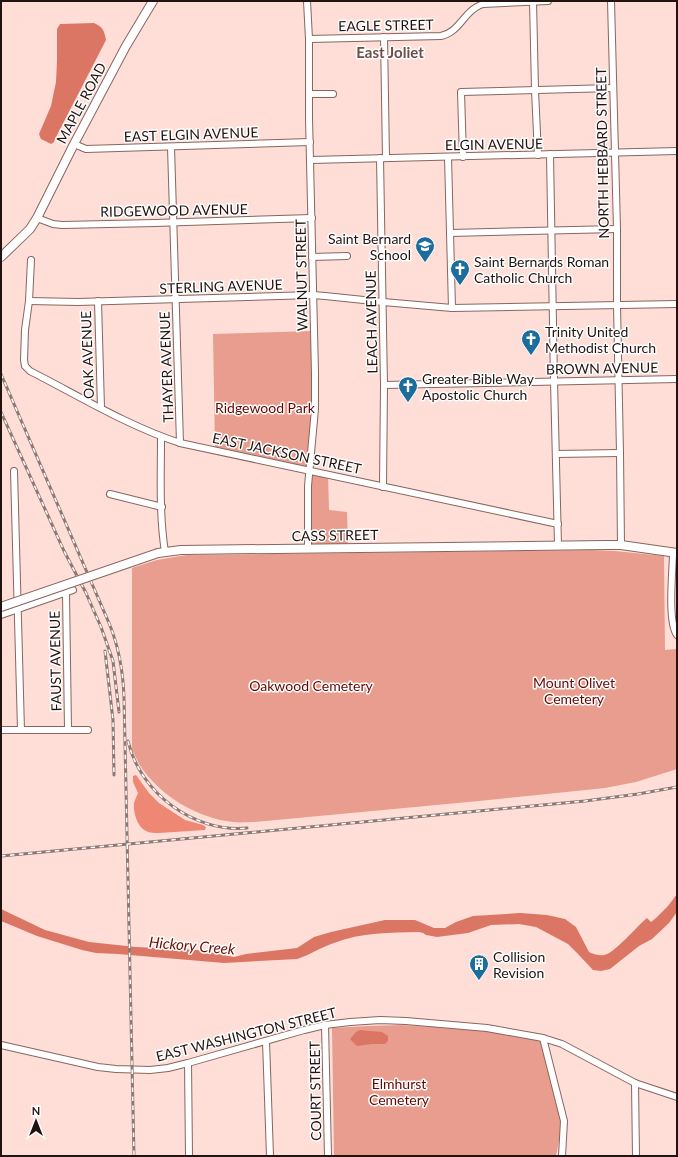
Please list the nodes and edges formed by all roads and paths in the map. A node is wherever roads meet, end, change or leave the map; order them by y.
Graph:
1 (153, 1) edge
2 (307, 1) edge
3 (548, 1) edge
4 (611, 1) edge
5 (533, 2) edge
6 (384, 37) junction
7 (308, 39) junction
8 (613, 88) junction
9 (535, 90) junction
10 (309, 94) junction
11 (333, 94) dead end
12 (310, 142) junction
13 (74, 144) junction
14 (170, 147) junction
15 (677, 151) edge
16 (614, 153) junction
17 (538, 154) junction
18 (550, 154) junction
19 (448, 157) junction
20 (463, 157) junction
21 (383, 158) junction
22 (311, 160) junction
23 (37, 218) junction
24 (312, 218) junction
25 (174, 223) junction
26 (617, 229) junction
27 (551, 231) junction
28 (450, 233) junction
29 (347, 256) dead end
30 (1, 257) edge
31 (312, 257) junction
32 (31, 260) dead end
33 (313, 295) junction
34 (176, 299) junction
35 (29, 301) junction
36 (98, 301) junction
37 (383, 302) junction
38 (677, 304) edge
39 (617, 305) junction
40 (553, 306) junction
41 (452, 308) junction
42 (677, 379) edge
43 (619, 380) junction
44 (554, 382) junction
45 (384, 386) junction
46 (101, 408) junction
47 (161, 436) junction
48 (180, 443) junction
49 (620, 453) junction
50 (556, 454) junction
51 (310, 470) junction
52 (14, 471) dead end
53 (383, 486) junction
54 (110, 494) dead end
55 (162, 507) junction
56 (558, 524) junction
57 (558, 545) junction
58 (621, 545) junction
59 (308, 548) junction
60 (162, 553) junction
61 (675, 553) edge
62 (73, 590) dead end
63 (66, 593) junction
64 (674, 601) edge
65 (1, 607) edge
66 (18, 609) junction
67 (1, 615) edge
68 (677, 635) edge
69 (1, 730) edge
70 (21, 730) junction
71 (68, 730) junction
72 (88, 730) dead end
73 (325, 1025) junction
74 (543, 1038) junction
75 (266, 1041) junction
76 (1, 1045) edge
77 (188, 1063) junction
78 (636, 1083) junction
79 (677, 1097) edge
80 (189, 1156) edge
81 (270, 1156) edge
82 (328, 1156) edge
83 (562, 1156) edge
84 (636, 1156) edge

1 - 13 main road, MAPLE ROAD
2 - 7 street, WALNUT STREET
3 - 5 street, EAGLE STREET
4 - 8 street, NORTH HEBBARD STREET
5 - 6 street, EAGLE STREET
5 - 9 street
6 - 7 street, EAGLE STREET
6 - 21 street, LEACH AVENUE
7 - 10 street, WALNUT STREET
8 - 9 street
8 - 16 street, NORTH HEBBARD STREET
9 - 17 street
9 - 20 street
10 - 11 street
10 - 12 street, WALNUT STREET
12 - 14 street, EAST ELGIN AVENUE
12 - 22 street, WALNUT STREET
13 - 14 street, EAST ELGIN AVENUE
13 - 23 main road, MAPLE ROAD
14 - 25 street, THAYER AVENUE
15 - 16 street, ELGIN AVENUE
16 - 18 street, ELGIN AVENUE
16 - 26 street, NORTH HEBBARD STREET
17 - 18 street, ELGIN AVENUE
17 - 20 street, ELGIN AVENUE
18 - 27 street
19 - 20 street, ELGIN AVENUE
19 - 21 street, ELGIN AVENUE
19 - 28 street
21 - 22 street, ELGIN AVENUE
21 - 37 street, LEACH AVENUE
22 - 24 street, WALNUT STREET
23 - 25 street, RIDGEWOOD AVENUE
23 - 30 main road, MAPLE ROAD
24 - 25 street, RIDGEWOOD AVENUE
24 - 31 street, WALNUT STREET
25 - 34 street, THAYER AVENUE
26 - 27 street
26 - 39 street, NORTH HEBBARD STREET
27 - 28 street
27 - 40 street
28 - 41 street
29 - 31 street
31 - 33 street, WALNUT STREET
32 - 35 street
33 - 34 street, STERLING AVENUE
33 - 37 street, STERLING AVENUE
33 - 51 street, WALNUT STREET
34 - 36 street, STERLING AVENUE
34 - 48 street, THAYER AVENUE
35 - 36 street, STERLING AVENUE
35 - 46 street, EAST JACKSON STREET
36 - 46 street, OAK AVENUE
37 - 41 street, STERLING AVENUE
37 - 45 street, LEACH AVENUE
38 - 39 street, STERLING AVENUE
39 - 40 street, STERLING AVENUE
39 - 43 street, NORTH HEBBARD STREET
40 - 41 street, STERLING AVENUE
40 - 44 street
42 - 43 street, BROWN AVENUE
43 - 44 street, BROWN AVENUE
43 - 49 street, NORTH HEBBARD STREET
44 - 45 street, BROWN AVENUE
44 - 50 street
45 - 53 street, LEACH AVENUE
46 - 47 street, EAST JACKSON STREET
47 - 48 street, EAST JACKSON STREET
47 - 55 street
48 - 51 street, EAST JACKSON STREET
49 - 50 street
49 - 58 street, NORTH HEBBARD STREET
50 - 56 street
51 - 53 street, EAST JACKSON STREET
51 - 59 street, WALNUT STREET
52 - 66 street
53 - 56 street, EAST JACKSON STREET
54 - 55 street
55 - 60 street
56 - 57 street
57 - 58 main road, CASS STREET
57 - 59 main road, CASS STREET
58 - 61 main road, CASS STREET
59 - 60 main road, CASS STREET
60 - 65 main road, CASS STREET, bridge
61 - 64 street
62 - 63 street
63 - 66 street
63 - 71 street, FAUST AVENUE
64 - 68 street
66 - 67 street
66 - 70 street
69 - 70 street
70 - 71 street
71 - 72 street
73 - 74 street, EAST WASHINGTON STREET
73 - 75 street, EAST WASHINGTON STREET
73 - 82 street, COURT STREET
74 - 78 street, EAST WASHINGTON STREET
74 - 83 street
75 - 77 street, EAST WASHINGTON STREET
75 - 81 street
76 - 77 street, EAST WASHINGTON STREET
77 - 80 street
78 - 79 street, EAST WASHINGTON STREET
78 - 84 street

